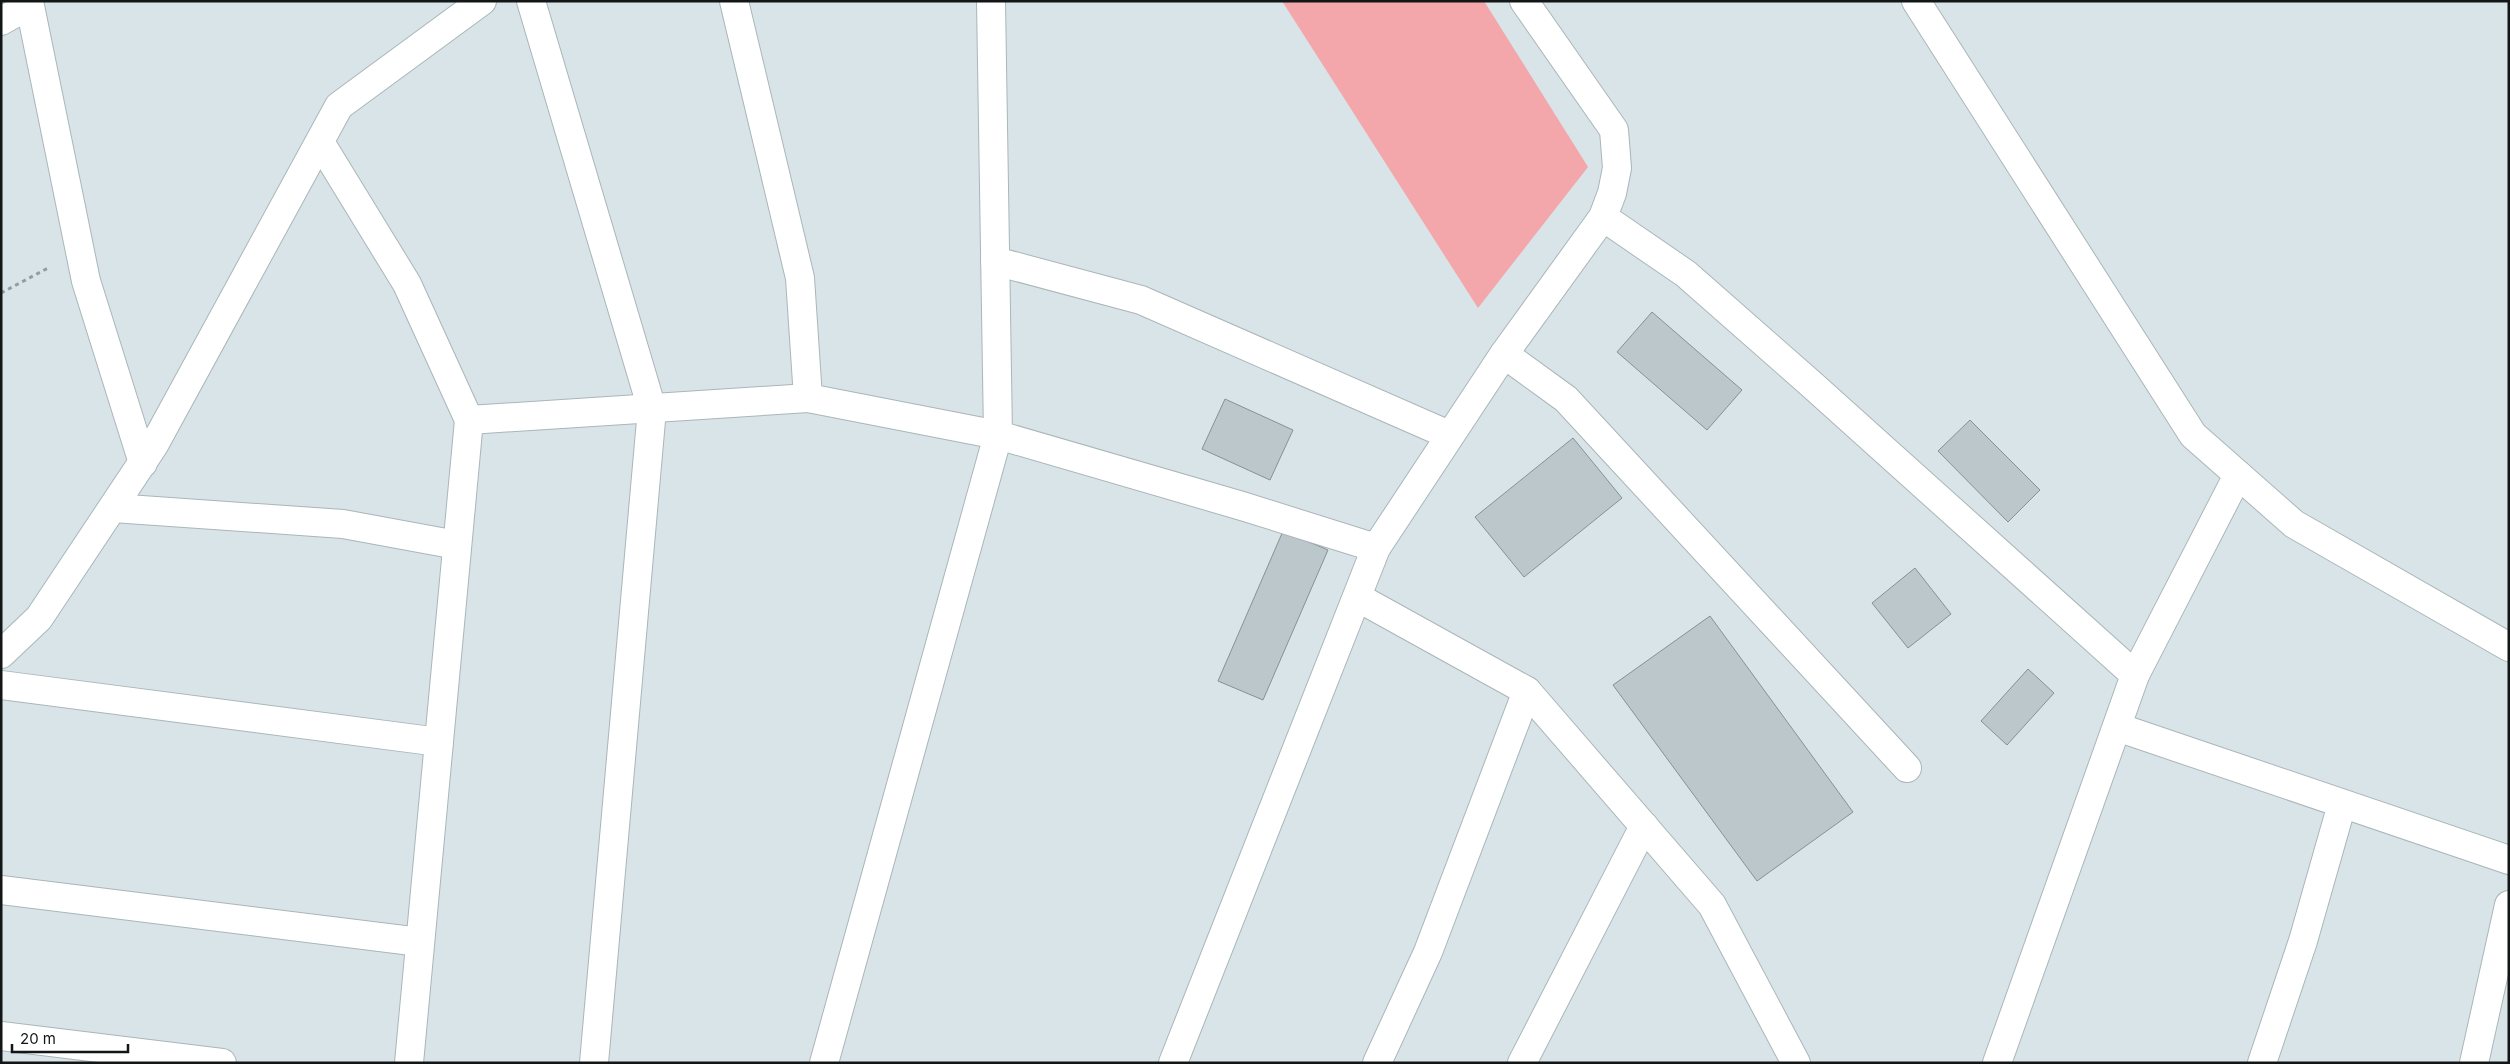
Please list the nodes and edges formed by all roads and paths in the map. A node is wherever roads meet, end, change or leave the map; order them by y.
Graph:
1 (482, 1) edge
2 (531, 1) edge
3 (734, 1) edge
4 (991, 1) edge
5 (1524, 1) edge
6 (1916, 1) edge
7 (29, 4) edge
8 (1, 21) edge
9 (320, 142) junction
10 (1603, 216) junction
11 (79, 251) junction
12 (995, 261) junction
13 (1, 293) edge
14 (1504, 354) junction
15 (808, 398) junction
16 (652, 409) junction
17 (469, 420) junction
18 (998, 435) junction
19 (1449, 435) junction
20 (143, 463) junction
21 (2238, 474) junction
22 (113, 508) junction
23 (457, 545) junction
24 (1376, 548) junction
25 (1356, 597) junction
26 (2509, 647) edge
27 (1, 654) edge
28 (2135, 675) junction
29 (1, 685) edge
30 (1528, 691) junction
31 (2116, 727) junction
32 (439, 742) junction
33 (1908, 768) dead end
34 (2342, 804) junction
35 (1644, 826) junction
36 (2509, 860) edge
37 (1, 890) edge
38 (2509, 905) edge
39 (420, 942) junction
40 (1, 1036) edge
41 (222, 1063) edge
42 (409, 1063) edge
43 (594, 1063) edge
44 (824, 1063) edge
45 (1173, 1063) edge
46 (1378, 1063) edge
47 (1522, 1063) edge
48 (1796, 1063) edge
49 (1997, 1063) edge
50 (2262, 1063) edge
51 (2474, 1063) edge

1 - 9 street
2 - 16 street
3 - 15 street
4 - 12 street
5 - 10 street
6 - 21 street
7 - 8 street
7 - 11 street
9 - 17 street
9 - 20 street
10 - 14 street
10 - 28 street
11 - 13 path
11 - 20 street
12 - 18 street
12 - 19 street
14 - 19 street
14 - 33 street
15 - 16 street
15 - 18 street
16 - 17 street
16 - 43 street
17 - 23 street
18 - 24 street
18 - 44 street
19 - 24 street
20 - 22 street
21 - 26 street
21 - 28 street
22 - 23 street
22 - 27 street
23 - 32 street
24 - 25 street
25 - 30 street
25 - 45 street
28 - 31 street
29 - 32 street
30 - 35 street
30 - 46 street
31 - 34 street
31 - 49 street
32 - 39 street
34 - 36 street
34 - 50 street
35 - 47 street
35 - 48 street
37 - 39 street
38 - 51 street
39 - 42 street
40 - 41 street

